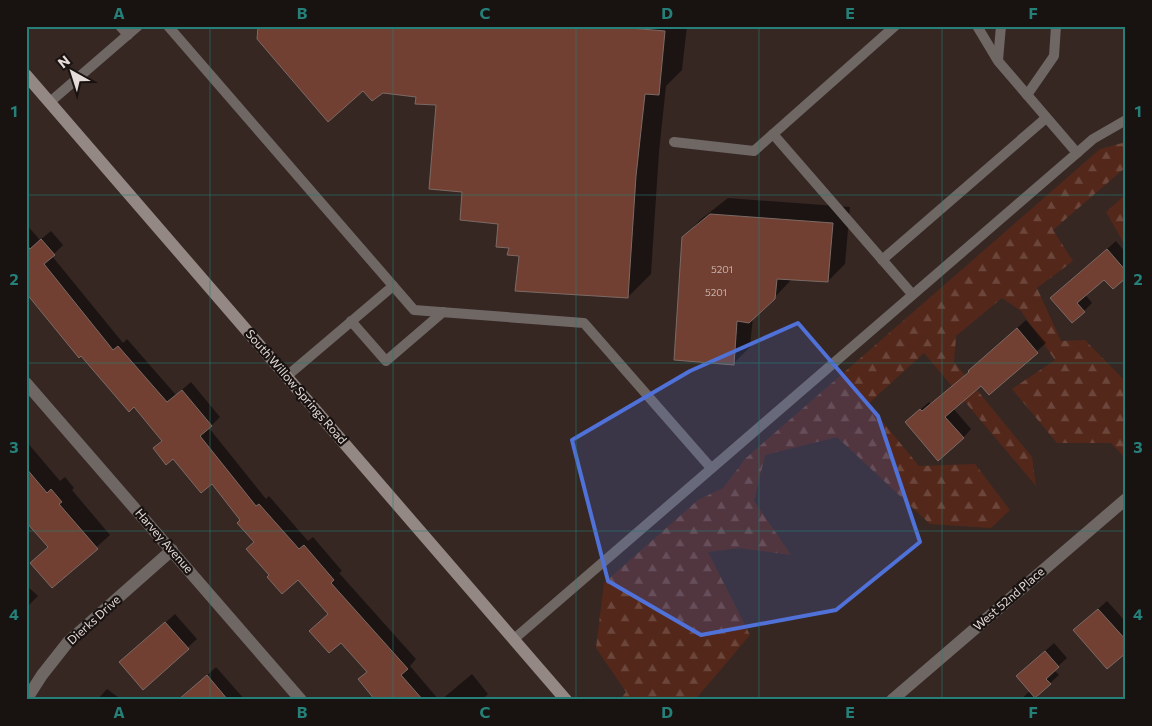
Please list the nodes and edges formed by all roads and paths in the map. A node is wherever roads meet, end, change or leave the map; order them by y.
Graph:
1 (120, 26) edge
2 (138, 26) edge
3 (168, 26) edge
4 (895, 26) edge
5 (977, 26) edge
6 (1000, 26) edge
7 (1056, 26) edge
8 (128, 35) junction
9 (998, 60) junction
10 (26, 75) edge
11 (1027, 95) junction
12 (50, 102) junction
13 (1046, 118) junction
14 (1126, 120) edge
15 (773, 134) junction
16 (674, 142) dead end
17 (1077, 153) junction
18 (882, 260) junction
19 (393, 286) junction
20 (912, 294) junction
21 (443, 312) junction
22 (351, 321) junction
23 (286, 376) junction
24 (26, 383) edge
25 (711, 468) junction
26 (1126, 499) edge
27 (172, 550) junction
28 (514, 638) junction
29 (26, 700) edge
30 (301, 700) edge
31 (566, 700) edge
32 (892, 700) edge

1 - 8 lane
2 - 8 lane
3 - 19 lane
4 - 15 lane
5 - 9 lane
6 - 9 lane
7 - 11 lane
8 - 12 lane
9 - 11 lane
10 - 12 street, South Willow Springs Road
11 - 13 lane
12 - 23 street, South Willow Springs Road
13 - 17 lane
13 - 18 lane
14 - 17 lane
15 - 16 lane
15 - 18 lane
17 - 20 lane
18 - 20 lane
19 - 21 lane
19 - 22 lane
20 - 25 lane
21 - 22 lane
21 - 25 lane
22 - 23 lane
23 - 28 street, South Willow Springs Road
24 - 27 street, Harvey Avenue
25 - 28 lane
26 - 32 street, West 52nd Place
27 - 29 street, Dierks Drive
27 - 30 street, Harvey Avenue
28 - 31 street, South Willow Springs Road

